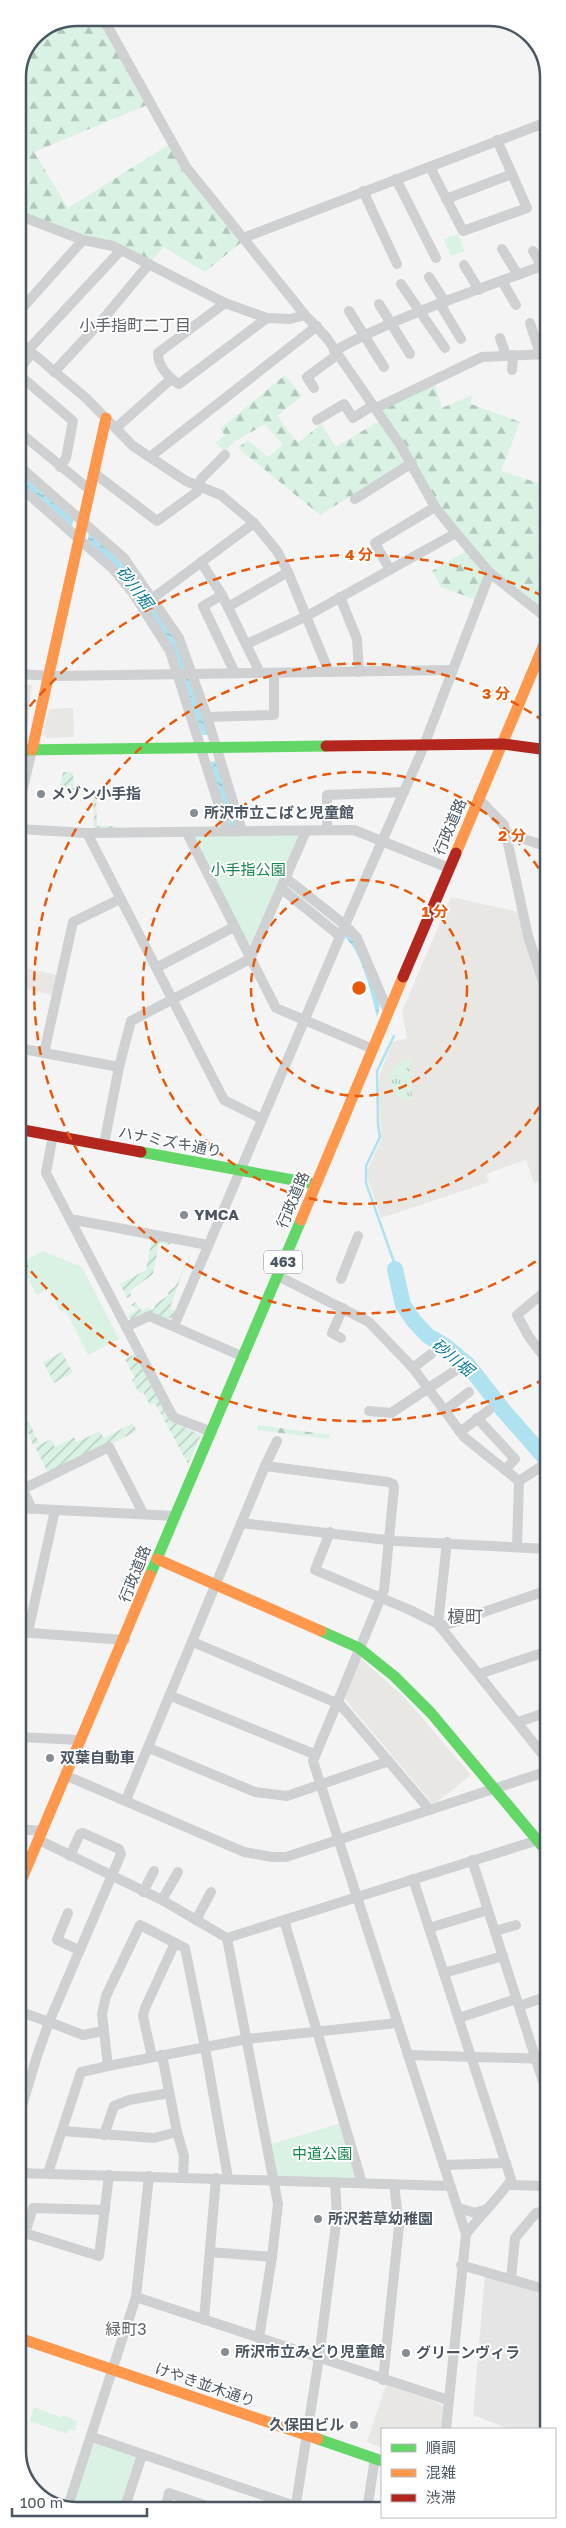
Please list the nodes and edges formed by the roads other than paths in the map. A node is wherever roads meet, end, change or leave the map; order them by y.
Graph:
1 (107, 26) edge
2 (540, 125) edge
3 (497, 140) junction
4 (430, 167) junction
5 (512, 174) junction
6 (396, 179) junction
7 (363, 191) junction
8 (446, 198) junction
9 (26, 218) edge
10 (243, 238) junction
11 (83, 240) junction
12 (502, 249) dead end
13 (121, 250) junction
14 (533, 252) dead end
15 (436, 258) dead end
16 (540, 260) edge
17 (149, 264) junction
18 (398, 264) dead end
19 (464, 265) dead end
20 (540, 267) edge
21 (518, 275) junction
22 (429, 277) dead end
23 (502, 281) junction
24 (401, 284) dead end
25 (479, 290) junction
26 (26, 303) edge
27 (225, 303) junction
28 (442, 303) junction
29 (379, 304) dead end
30 (516, 305) dead end
31 (349, 311) dead end
32 (420, 311) junction
33 (305, 315) junction
34 (267, 318) junction
35 (392, 324) junction
36 (530, 324) dead end
37 (317, 326) junction
38 (364, 334) junction
39 (461, 338) dead end
40 (500, 338) dead end
41 (540, 345) edge
42 (26, 348) edge
43 (445, 348) dead end
44 (30, 352) junction
45 (336, 353) junction
46 (410, 354) dead end
47 (540, 354) edge
48 (510, 355) junction
49 (26, 359) edge
50 (384, 367) dead end
51 (512, 370) dead end
52 (54, 372) junction
53 (26, 379) edge
54 (171, 379) junction
55 (314, 388) dead end
56 (372, 406) junction
57 (106, 418) junction
58 (316, 420) dead end
59 (116, 428) junction
60 (26, 438) edge
61 (225, 455) dead end
62 (150, 457) junction
63 (412, 463) junction
64 (60, 467) junction
65 (26, 472) edge
66 (94, 472) junction
67 (29, 475) junction
68 (26, 478) edge
69 (198, 486) junction
70 (90, 490) junction
71 (26, 494) edge
72 (355, 499) dead end
73 (435, 507) junction
74 (82, 521) junction
75 (254, 523) junction
76 (456, 534) junction
77 (79, 537) junction
78 (201, 562) junction
79 (390, 570) junction
80 (288, 572) junction
81 (490, 573) junction
82 (222, 595) junction
83 (340, 597) junction
84 (153, 598) junction
85 (228, 607) junction
86 (540, 613) edge
87 (307, 616) junction
88 (247, 644) junction
89 (540, 654) edge
90 (453, 670) junction
91 (274, 672) junction
92 (329, 672) junction
93 (359, 672) junction
94 (235, 673) junction
95 (260, 673) junction
96 (26, 674) edge
97 (178, 674) junction
98 (193, 674) junction
99 (48, 675) junction
100 (207, 717) junction
101 (503, 744) junction
102 (424, 745) junction
103 (201, 748) junction
104 (216, 748) junction
105 (540, 749) edge
106 (26, 750) edge
107 (32, 750) junction
108 (26, 775) edge
109 (404, 792) junction
110 (478, 798) junction
111 (26, 829) edge
112 (328, 830) junction
113 (227, 831) junction
114 (306, 831) junction
115 (242, 832) junction
116 (87, 833) junction
117 (188, 833) junction
118 (506, 833) junction
119 (381, 842) junction
120 (540, 844) edge
121 (449, 868) junction
122 (287, 879) junction
123 (282, 889) junction
124 (120, 899) junction
125 (345, 925) junction
126 (234, 927) junction
127 (340, 936) junction
128 (250, 959) junction
129 (156, 968) junction
130 (540, 973) edge
131 (172, 1000) junction
132 (389, 1012) junction
133 (304, 1019) junction
134 (26, 1049) edge
135 (373, 1049) junction
136 (44, 1052) junction
137 (119, 1067) junction
138 (262, 1119) junction
139 (26, 1130) edge
140 (53, 1135) junction
141 (104, 1144) junction
142 (240, 1170) junction
143 (316, 1184) junction
144 (70, 1219) junction
145 (358, 1236) dead end
146 (208, 1245) junction
147 (278, 1276) junction
148 (341, 1279) dead end
149 (540, 1295) edge
150 (343, 1308) junction
151 (174, 1326) junction
152 (126, 1327) junction
153 (341, 1338) dead end
154 (540, 1351) edge
155 (432, 1354) dead end
156 (244, 1357) junction
157 (414, 1368) junction
158 (456, 1370) dead end
159 (427, 1387) junction
160 (469, 1392) dead end
161 (489, 1410) dead end
162 (370, 1411) dead end
163 (444, 1411) junction
164 (477, 1418) junction
165 (212, 1432) junction
166 (460, 1432) junction
167 (277, 1441) dead end
168 (265, 1466) junction
169 (540, 1468) edge
170 (505, 1470) junction
171 (519, 1481) junction
172 (26, 1483) edge
173 (26, 1496) edge
174 (26, 1509) edge
175 (32, 1509) junction
176 (55, 1510) junction
177 (143, 1513) junction
178 (175, 1516) junction
179 (241, 1523) junction
180 (330, 1532) junction
181 (388, 1539) junction
182 (447, 1542) junction
183 (517, 1547) junction
184 (540, 1548) edge
185 (157, 1559) junction
186 (216, 1583) junction
187 (540, 1593) edge
188 (381, 1598) junction
189 (26, 1621) edge
190 (439, 1625) junction
191 (26, 1632) edge
192 (124, 1640) junction
193 (193, 1642) junction
194 (359, 1648) junction
195 (540, 1654) edge
196 (479, 1674) junction
197 (171, 1696) junction
198 (338, 1702) junction
199 (540, 1715) edge
200 (518, 1722) junction
201 (26, 1737) edge
202 (82, 1740) junction
203 (148, 1748) junction
204 (540, 1751) edge
205 (314, 1754) junction
206 (389, 1761) junction
207 (540, 1774) edge
208 (67, 1776) junction
209 (320, 1786) junction
210 (494, 1788) junction
211 (126, 1800) junction
212 (430, 1810) junction
213 (26, 1832) edge
214 (540, 1835) edge
215 (40, 1836) junction
216 (540, 1839) edge
217 (338, 1841) junction
218 (70, 1856) junction
219 (26, 1857) edge
220 (472, 1860) junction
221 (154, 1871) dead end
222 (178, 1872) dead end
223 (110, 1876) junction
224 (413, 1879) junction
225 (144, 1892) junction
226 (211, 1892) dead end
227 (357, 1897) junction
228 (162, 1900) junction
229 (488, 1910) junction
230 (68, 1913) dead end
231 (196, 1920) junction
232 (284, 1920) junction
233 (516, 1925) dead end
234 (429, 1928) junction
235 (495, 1932) junction
236 (227, 1938) junction
237 (175, 1943) junction
238 (79, 1950) junction
239 (503, 1956) junction
240 (444, 1974) junction
241 (540, 1998) edge
242 (518, 2003) junction
243 (26, 2013) edge
244 (459, 2018) junction
245 (49, 2022) junction
246 (397, 2024) junction
247 (103, 2031) junction
248 (318, 2031) junction
249 (247, 2039) junction
250 (205, 2047) junction
251 (408, 2055) junction
252 (157, 2056) junction
253 (472, 2057) junction
254 (536, 2058) junction
255 (540, 2058) edge
256 (108, 2066) junction
257 (540, 2071) edge
258 (26, 2092) edge
259 (169, 2092) junction
260 (62, 2131) junction
261 (178, 2132) junction
262 (104, 2135) junction
263 (506, 2163) junction
264 (444, 2165) junction
265 (26, 2173) edge
266 (48, 2173) junction
267 (109, 2175) junction
268 (149, 2176) junction
269 (183, 2176) junction
270 (216, 2178) junction
271 (228, 2178) junction
272 (275, 2180) junction
273 (335, 2182) junction
274 (362, 2183) junction
275 (394, 2184) junction
276 (510, 2185) junction
277 (450, 2186) junction
278 (540, 2186) edge
279 (459, 2208) junction
280 (105, 2210) junction
281 (484, 2210) junction
282 (540, 2212) edge
283 (26, 2223) edge
284 (26, 2233) edge
285 (466, 2234) junction
286 (210, 2252) junction
287 (272, 2257) junction
288 (461, 2265) junction
289 (511, 2279) junction
290 (540, 2288) edge
291 (135, 2298) junction
292 (204, 2320) junction
293 (259, 2338) junction
294 (26, 2341) edge
295 (318, 2358) junction
296 (114, 2370) junction
297 (383, 2380) junction
298 (448, 2400) junction
299 (446, 2428) edge
300 (306, 2435) junction
301 (92, 2437) junction
302 (142, 2455) junction
303 (378, 2459) edge
304 (70, 2501) edge
305 (127, 2502) edge
306 (167, 2502) edge
307 (195, 2502) edge
308 (278, 2502) edge
309 (296, 2502) edge
310 (369, 2502) edge

1 - 10 street
2 - 3 street
3 - 4 street
3 - 5 street
4 - 6 street
4 - 8 street
5 - 8 street
5 - 8 street
6 - 7 street
6 - 15 street
7 - 10 street
7 - 18 street
9 - 11 street
10 - 33 street
11 - 13 street
11 - 26 street
12 - 21 street
13 - 17 street
13 - 44 street
14 - 16 street
17 - 27 street
17 - 52 street
19 - 25 street
20 - 21 street
21 - 23 street
22 - 28 street
23 - 25 street
23 - 30 street
24 - 32 street
25 - 28 street
27 - 34 street
27 - 54 street
28 - 32 street
28 - 39 street
29 - 35 street
31 - 38 street
32 - 35 street
32 - 43 street
33 - 34 street
33 - 37 street
34 - 54 street
35 - 38 street
35 - 46 street
36 - 41 street
37 - 45 street
37 - 62 street
38 - 45 street
38 - 50 street
40 - 48 street
42 - 44 street
44 - 49 street
44 - 52 street
45 - 55 street
45 - 56 street
47 - 48 street
48 - 51 street
48 - 56 street
52 - 57 street
53 - 64 street
54 - 59 street
56 - 58 street
56 - 63 street
57 - 59 street
57 - 66 main road
59 - 62 street
60 - 64 street
61 - 69 street
62 - 69 street
63 - 72 street
63 - 73 street
64 - 70 street
65 - 67 street
66 - 69 street
66 - 70 main road
67 - 68 street
67 - 74 street
69 - 75 street
70 - 74 main road
71 - 77 street
73 - 76 street
73 - 79 street
74 - 77 main road
74 - 84 street
75 - 78 street
75 - 80 street
76 - 79 street
76 - 81 street
77 - 97 street
77 - 99 main road
78 - 82 street
78 - 84 street
79 - 83 street
80 - 85 street
80 - 87 street
81 - 86 street
81 - 90 street
82 - 85 street
82 - 94 street
83 - 87 street
83 - 93 street
84 - 98 street
85 - 88 street
87 - 88 street
87 - 92 street
88 - 95 street
89 - 101 main road, 行政道路 / 463
90 - 93 street
90 - 102 street
91 - 92 street
91 - 95 street
91 - 100 street
92 - 93 street
94 - 95 street
94 - 98 street
96 - 99 street
97 - 98 street
97 - 99 street
97 - 103 street
98 - 100 street
99 - 107 main road
100 - 104 street
101 - 102 main road
101 - 105 main road
101 - 110 main road, 行政道路 / 463
102 - 104 main road
102 - 109 street
103 - 104 main road
103 - 107 main road
103 - 113 street
104 - 115 street
106 - 107 main road
107 - 108 street
109 - 112 street
109 - 119 street
110 - 118 street
110 - 121 main road, 行政道路 / 463
111 - 116 street
112 - 114 street
112 - 119 street
113 - 115 street
113 - 117 street
114 - 115 street
114 - 122 street
116 - 117 street
116 - 124 street
117 - 126 street
118 - 120 street
118 - 130 street
119 - 121 street
119 - 125 street
121 - 132 main road, 行政道路 / 463
122 - 123 street
122 - 125 street
123 - 127 street
123 - 128 street
124 - 129 street
124 - 136 street
125 - 127 street
125 - 132 street
126 - 128 street
126 - 129 street
127 - 133 street
128 - 131 street
128 - 133 street
129 - 131 street
131 - 137 street
131 - 138 street
132 - 135 main road, 行政道路 / 463
133 - 135 street
133 - 138 street
134 - 136 street
135 - 143 main road, 行政道路 / 463
136 - 137 street
137 - 141 street
138 - 142 street
139 - 140 main road, ハナミズキ通り
140 - 141 main road, ハナミズキ通り
140 - 144 street
141 - 142 main road, ハナミズキ通り
142 - 143 main road, ハナミズキ通り
142 - 146 street
143 - 147 main road, 行政道路 / 463
144 - 146 street
144 - 152 street
145 - 148 street
146 - 151 street
147 - 150 street
147 - 156 main road, 行政道路 / 463
149 - 154 street
150 - 153 street
150 - 157 street
151 - 152 street
151 - 156 street
152 - 165 street
155 - 157 street
156 - 165 main road, 行政道路 / 463
157 - 159 street
158 - 159 street
159 - 162 street
159 - 163 street
160 - 163 street
161 - 164 street
163 - 166 street
164 - 166 street
164 - 170 street
165 - 178 main road, 行政道路 / 463
166 - 170 street
167 - 168 street
168 - 179 street
168 - 181 street
169 - 171 street
170 - 171 street
171 - 183 street
172 - 177 street
173 - 175 street
174 - 175 street
175 - 176 street
176 - 177 street
176 - 189 street
177 - 178 street
178 - 185 main road, 行政道路 / 463
179 - 180 street
179 - 186 street
180 - 181 street
180 - 188 street
181 - 182 street
181 - 188 street
182 - 183 street
182 - 190 street
183 - 184 street
185 - 186 main road
185 - 192 main road, 行政道路 / 463
186 - 193 street
186 - 194 main road
187 - 190 street
188 - 190 street
188 - 194 street
190 - 196 street
191 - 192 street
192 - 202 main road, 行政道路 / 463
193 - 197 street
193 - 198 street
194 - 198 street
194 - 210 main road
195 - 196 street
196 - 200 street
197 - 203 street
197 - 205 street
198 - 205 street
198 - 206 street
199 - 200 street
200 - 204 street
201 - 202 street
202 - 208 main road, 行政道路 / 463
203 - 209 street
203 - 211 street
205 - 209 street
206 - 209 street
206 - 212 street
207 - 210 street
208 - 211 street
208 - 215 main road, 行政道路 / 463
209 - 217 street
210 - 212 street
210 - 214 main road
211 - 217 street
212 - 217 street
213 - 215 street
215 - 218 street
215 - 219 main road, 行政道路 / 463
216 - 220 street
217 - 227 street
218 - 223 street
218 - 223 street
220 - 224 street
220 - 229 street
221 - 225 street
222 - 228 street
223 - 225 street
223 - 238 street
224 - 227 street
224 - 234 street
225 - 228 street
226 - 231 street
227 - 232 street
227 - 246 street
228 - 231 street
229 - 234 street
229 - 235 street
230 - 238 street
231 - 236 street
232 - 236 street
232 - 248 street
233 - 235 street
234 - 240 street
235 - 239 street
236 - 249 street
237 - 247 street
237 - 250 street
237 - 252 street
238 - 245 street
239 - 240 street
239 - 242 street
240 - 244 street
241 - 242 street
242 - 244 street
242 - 254 street
243 - 245 street
244 - 253 street
245 - 247 street
245 - 258 street
246 - 248 street
246 - 251 street
247 - 256 street
248 - 249 street
248 - 274 street
249 - 250 street
249 - 272 street
250 - 252 street
250 - 271 street
251 - 253 street
251 - 264 street
252 - 256 street
252 - 259 street
253 - 254 street
253 - 263 street
254 - 255 street
254 - 257 street
256 - 260 street
259 - 261 street
259 - 262 street
260 - 262 street
260 - 266 street
261 - 262 street
261 - 269 street
263 - 264 street
263 - 276 street
264 - 277 street
265 - 266 street
266 - 267 street
267 - 268 street
267 - 280 street
268 - 269 street
268 - 291 street
269 - 270 street
270 - 271 street
270 - 286 street
271 - 272 street
272 - 273 street
272 - 287 street
273 - 274 street
273 - 295 street
274 - 275 street
275 - 277 street
275 - 297 street
276 - 278 street
276 - 281 street
277 - 279 street
279 - 281 street
279 - 285 street
280 - 283 street
280 - 284 street
281 - 285 street
282 - 289 street
285 - 288 street
286 - 287 street
286 - 292 street
287 - 293 street
288 - 289 street
288 - 298 street
289 - 290 street
291 - 292 street
291 - 296 street
292 - 293 street
293 - 295 street
294 - 296 main road, けやき並木通り
295 - 297 street
295 - 300 street
296 - 300 main road, けやき並木通り
296 - 301 street
297 - 298 street
298 - 299 street
300 - 303 main road, けやき並木通り
300 - 309 street
301 - 302 street
301 - 304 street
302 - 305 street
302 - 308 street
303 - 310 street
306 - 307 street

